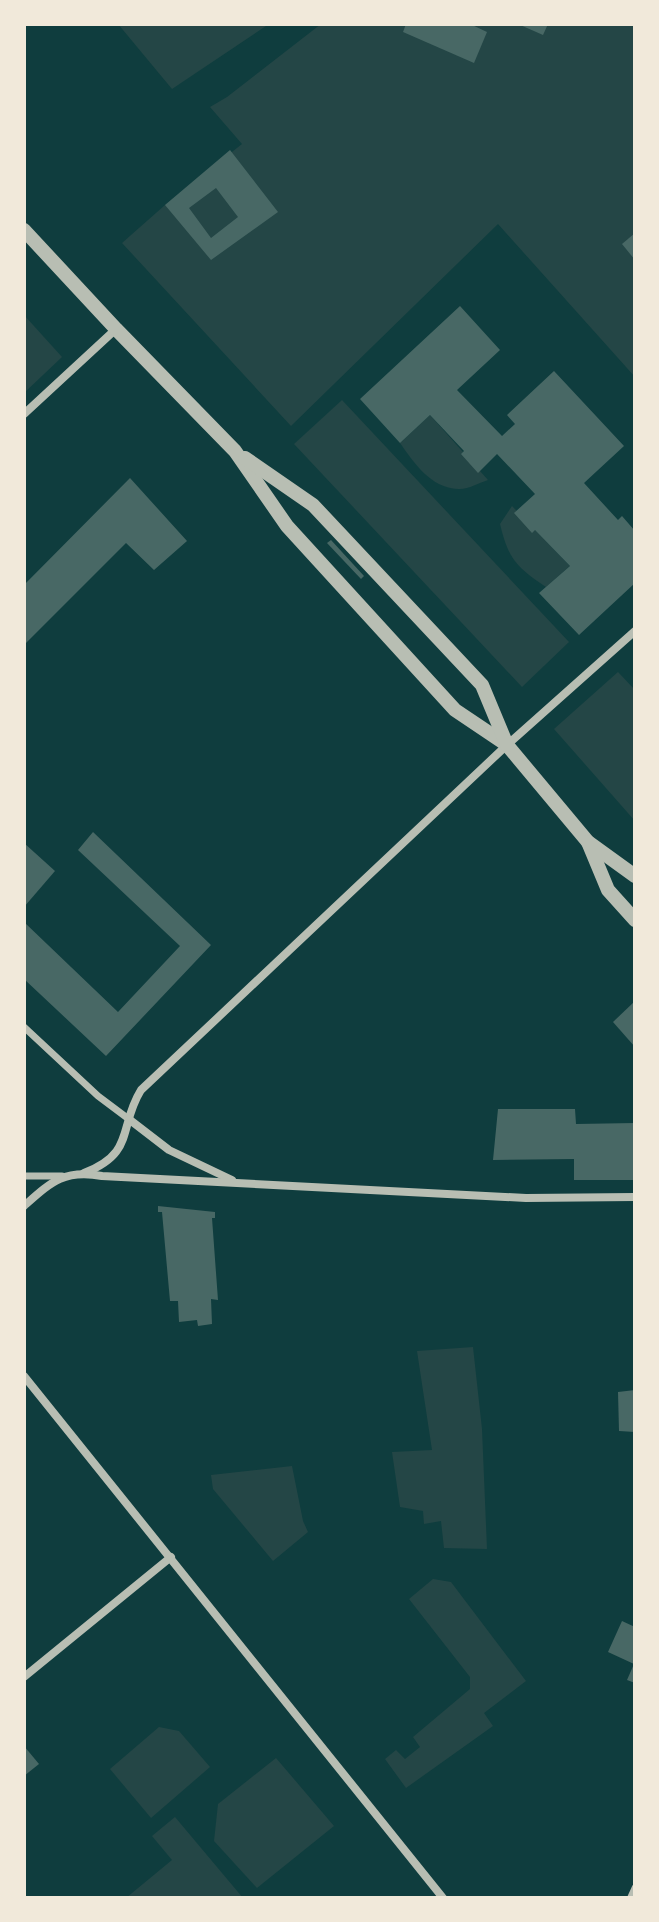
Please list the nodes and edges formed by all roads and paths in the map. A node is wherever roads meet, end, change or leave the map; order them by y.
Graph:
1 (24, 230) edge
2 (116, 329) junction
3 (24, 414) edge
4 (235, 451) junction
5 (635, 631) edge
6 (507, 745) junction
7 (588, 842) junction
8 (635, 876) edge
9 (635, 920) edge
10 (24, 1027) edge
11 (130, 1120) junction
12 (84, 1173) junction
13 (24, 1176) edge
14 (62, 1176) junction
15 (236, 1182) junction
16 (635, 1197) edge
17 (24, 1206) edge
18 (24, 1376) edge
19 (171, 1557) junction
20 (24, 1677) edge
21 (635, 1887) edge
22 (443, 1898) edge
23 (630, 1898) edge

1 - 2 street
2 - 3 street
2 - 4 street
4 - 6 street
4 - 6 street
5 - 6 street
6 - 7 street
6 - 11 street
7 - 8 street
7 - 9 street
10 - 11 street
11 - 12 street
11 - 15 street
12 - 14 street
12 - 15 street
13 - 14 street
14 - 17 street
15 - 16 street
18 - 19 street
19 - 20 street
19 - 22 street
21 - 23 lane

